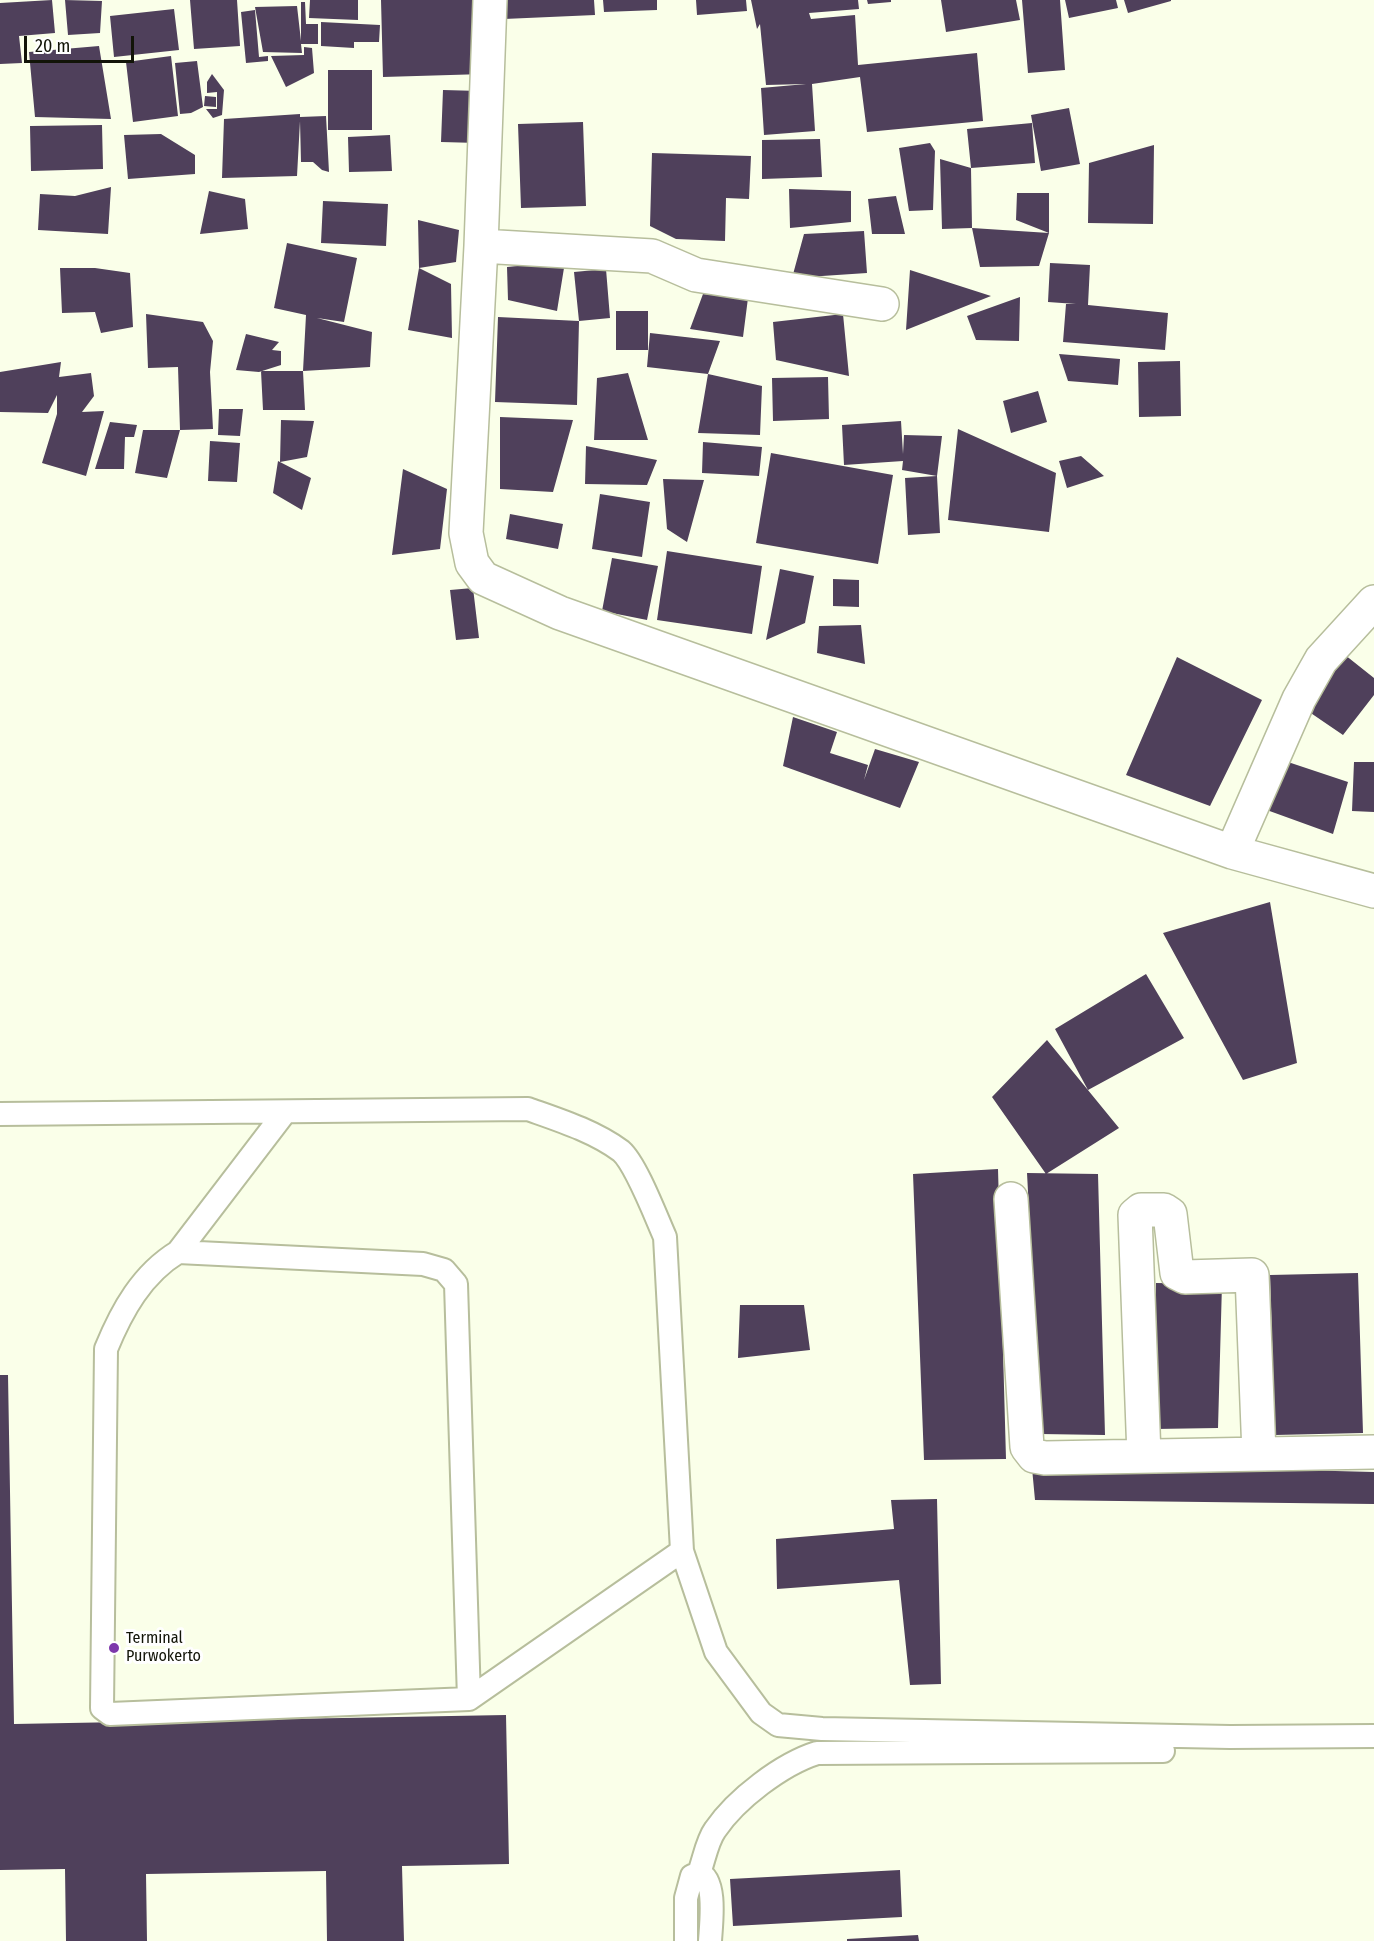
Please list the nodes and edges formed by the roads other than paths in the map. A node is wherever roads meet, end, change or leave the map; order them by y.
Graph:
1 (490, 0) edge
2 (481, 246) junction
3 (882, 304) dead end
4 (1374, 602) edge
5 (1232, 852) junction
6 (1374, 891) edge
7 (285, 1112) junction
8 (0, 1114) edge
9 (1011, 1198) dead end
10 (178, 1252) junction
11 (1374, 1452) edge
12 (1259, 1454) junction
13 (1144, 1456) junction
14 (682, 1551) junction
15 (468, 1699) junction
16 (1374, 1736) edge
17 (1374, 1750) edge
18 (699, 1873) junction
19 (686, 1941) edge
20 (710, 1941) edge

1 - 2 street
2 - 3 street
2 - 5 street
4 - 5 street
5 - 6 street
7 - 8 lane
7 - 10 lane
7 - 14 lane
9 - 13 street
10 - 15 lane
10 - 15 lane
11 - 12 street
12 - 13 street
12 - 13 street
14 - 15 lane
14 - 16 lane
17 - 18 lane
18 - 19 lane
18 - 20 lane

